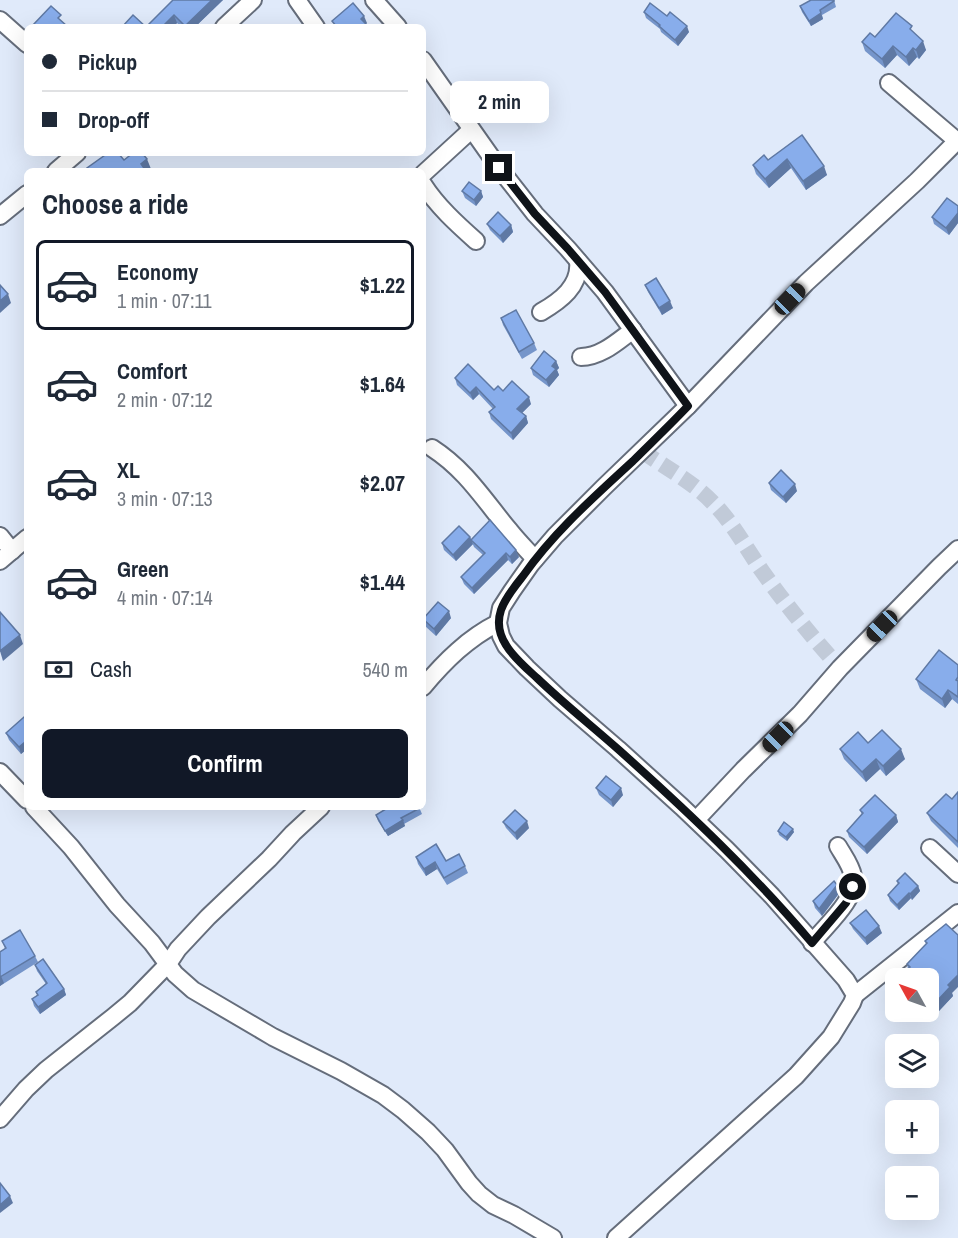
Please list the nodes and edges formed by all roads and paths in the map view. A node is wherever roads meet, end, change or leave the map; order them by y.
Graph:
1 (253, 0) edge
2 (297, 0) edge
3 (374, 0) edge
4 (0, 20) edge
5 (227, 24) edge
6 (314, 24) edge
7 (395, 24) edge
8 (24, 41) edge
9 (426, 64) edge
10 (889, 83) dead end
11 (471, 130) junction
12 (957, 141) edge
13 (74, 156) edge
14 (60, 168) edge
15 (426, 171) edge
16 (426, 189) edge
17 (24, 197) edge
18 (0, 216) edge
19 (476, 241) dead end
20 (578, 261) junction
21 (542, 312) dead end
22 (633, 330) junction
23 (581, 357) dead end
24 (688, 406) junction
25 (432, 448) dead end
26 (0, 536) edge
27 (24, 541) edge
28 (958, 549) edge
29 (6, 556) edge
30 (535, 559) junction
31 (498, 623) junction
32 (426, 683) edge
33 (0, 772) edge
34 (24, 797) edge
35 (37, 810) edge
36 (318, 810) edge
37 (696, 820) junction
38 (838, 846) dead end
39 (930, 848) dead end
40 (958, 874) edge
41 (958, 913) edge
42 (812, 943) junction
43 (168, 964) junction
44 (855, 995) junction
45 (0, 1119) edge
46 (553, 1238) edge
47 (616, 1238) edge

1 - 5 street
2 - 6 street
3 - 7 street
4 - 8 street
9 - 11 street
10 - 12 street
11 - 15 street
11 - 20 street
12 - 24 street
13 - 14 street
16 - 19 street
17 - 18 street
20 - 21 street
20 - 22 street
22 - 23 street
22 - 24 street
24 - 30 street
25 - 30 street
26 - 29 street
27 - 29 street
28 - 37 street
30 - 31 street
31 - 32 street
31 - 37 street
33 - 34 street
35 - 43 street
36 - 43 street
37 - 42 street
38 - 42 street
39 - 40 street
41 - 44 street
42 - 44 street
43 - 45 street
43 - 46 street
44 - 47 street

